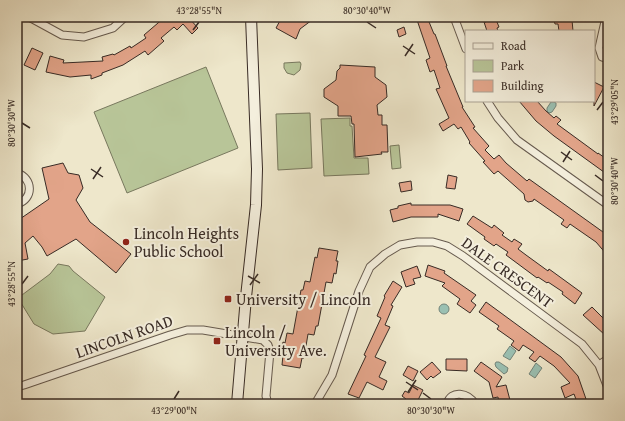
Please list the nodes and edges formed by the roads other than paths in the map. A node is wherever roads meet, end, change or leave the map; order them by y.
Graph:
1 (29, 17) edge
2 (125, 17) edge
3 (251, 17) edge
4 (454, 17) edge
5 (607, 18) edge
6 (465, 46) edge
7 (608, 60) edge
8 (488, 102) edge
9 (17, 173) edge
10 (17, 204) edge
11 (608, 205) edge
12 (243, 336) junction
13 (608, 359) edge
14 (599, 364) junction
15 (17, 387) edge
16 (608, 388) edge
17 (238, 404) edge
18 (268, 404) edge
19 (315, 404) edge
20 (447, 404) edge
21 (475, 404) edge

1 - 2 street
3 - 12 main road
4 - 6 street
5 - 7 street
8 - 11 street
9 - 10 street
12 - 15 street, LINCOLN ROAD
12 - 17 main road
12 - 18 street
13 - 14 street
14 - 16 street, DALE CRESCENT
14 - 19 street, DALE CRESCENT
20 - 21 street

